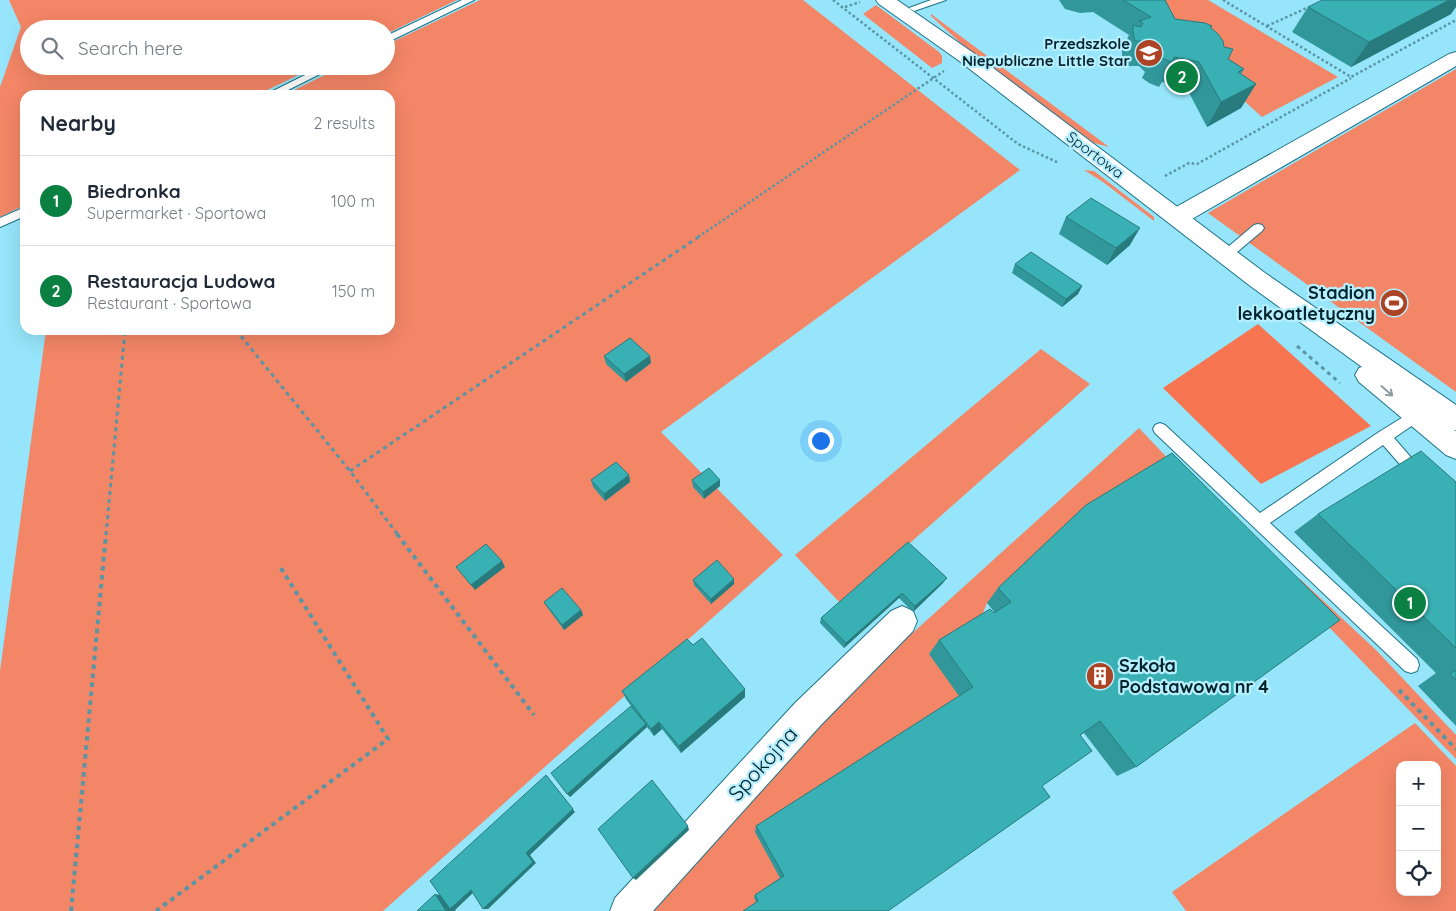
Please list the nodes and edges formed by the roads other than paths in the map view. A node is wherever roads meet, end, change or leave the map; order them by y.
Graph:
1 (469, 0) edge
2 (941, 0) edge
3 (901, 4) edge
4 (395, 36) edge
5 (1456, 58) edge
6 (311, 75) edge
7 (280, 90) edge
8 (20, 213) edge
9 (1177, 217) junction
10 (0, 223) edge
11 (1258, 228) dead end
12 (1226, 255) junction
13 (1425, 409) junction
14 (1456, 419) edge
15 (1160, 429) dead end
16 (1384, 436) junction
17 (1456, 448) edge
18 (1425, 484) edge
19 (1259, 522) junction
20 (902, 621) dead end
21 (1412, 665) dead end
22 (628, 911) edge

1 - 4 lane
2 - 3 lane
3 - 9 street, Sportowa
5 - 9 street
6 - 7 lane
8 - 10 lane
9 - 12 street, Sportowa
11 - 12 lane
12 - 13 street, Sportowa
13 - 14 street, Sportowa
13 - 16 lane
13 - 17 street, Sportowa
15 - 19 lane
16 - 18 lane
16 - 19 lane
19 - 21 lane
20 - 22 street, Spokojna

